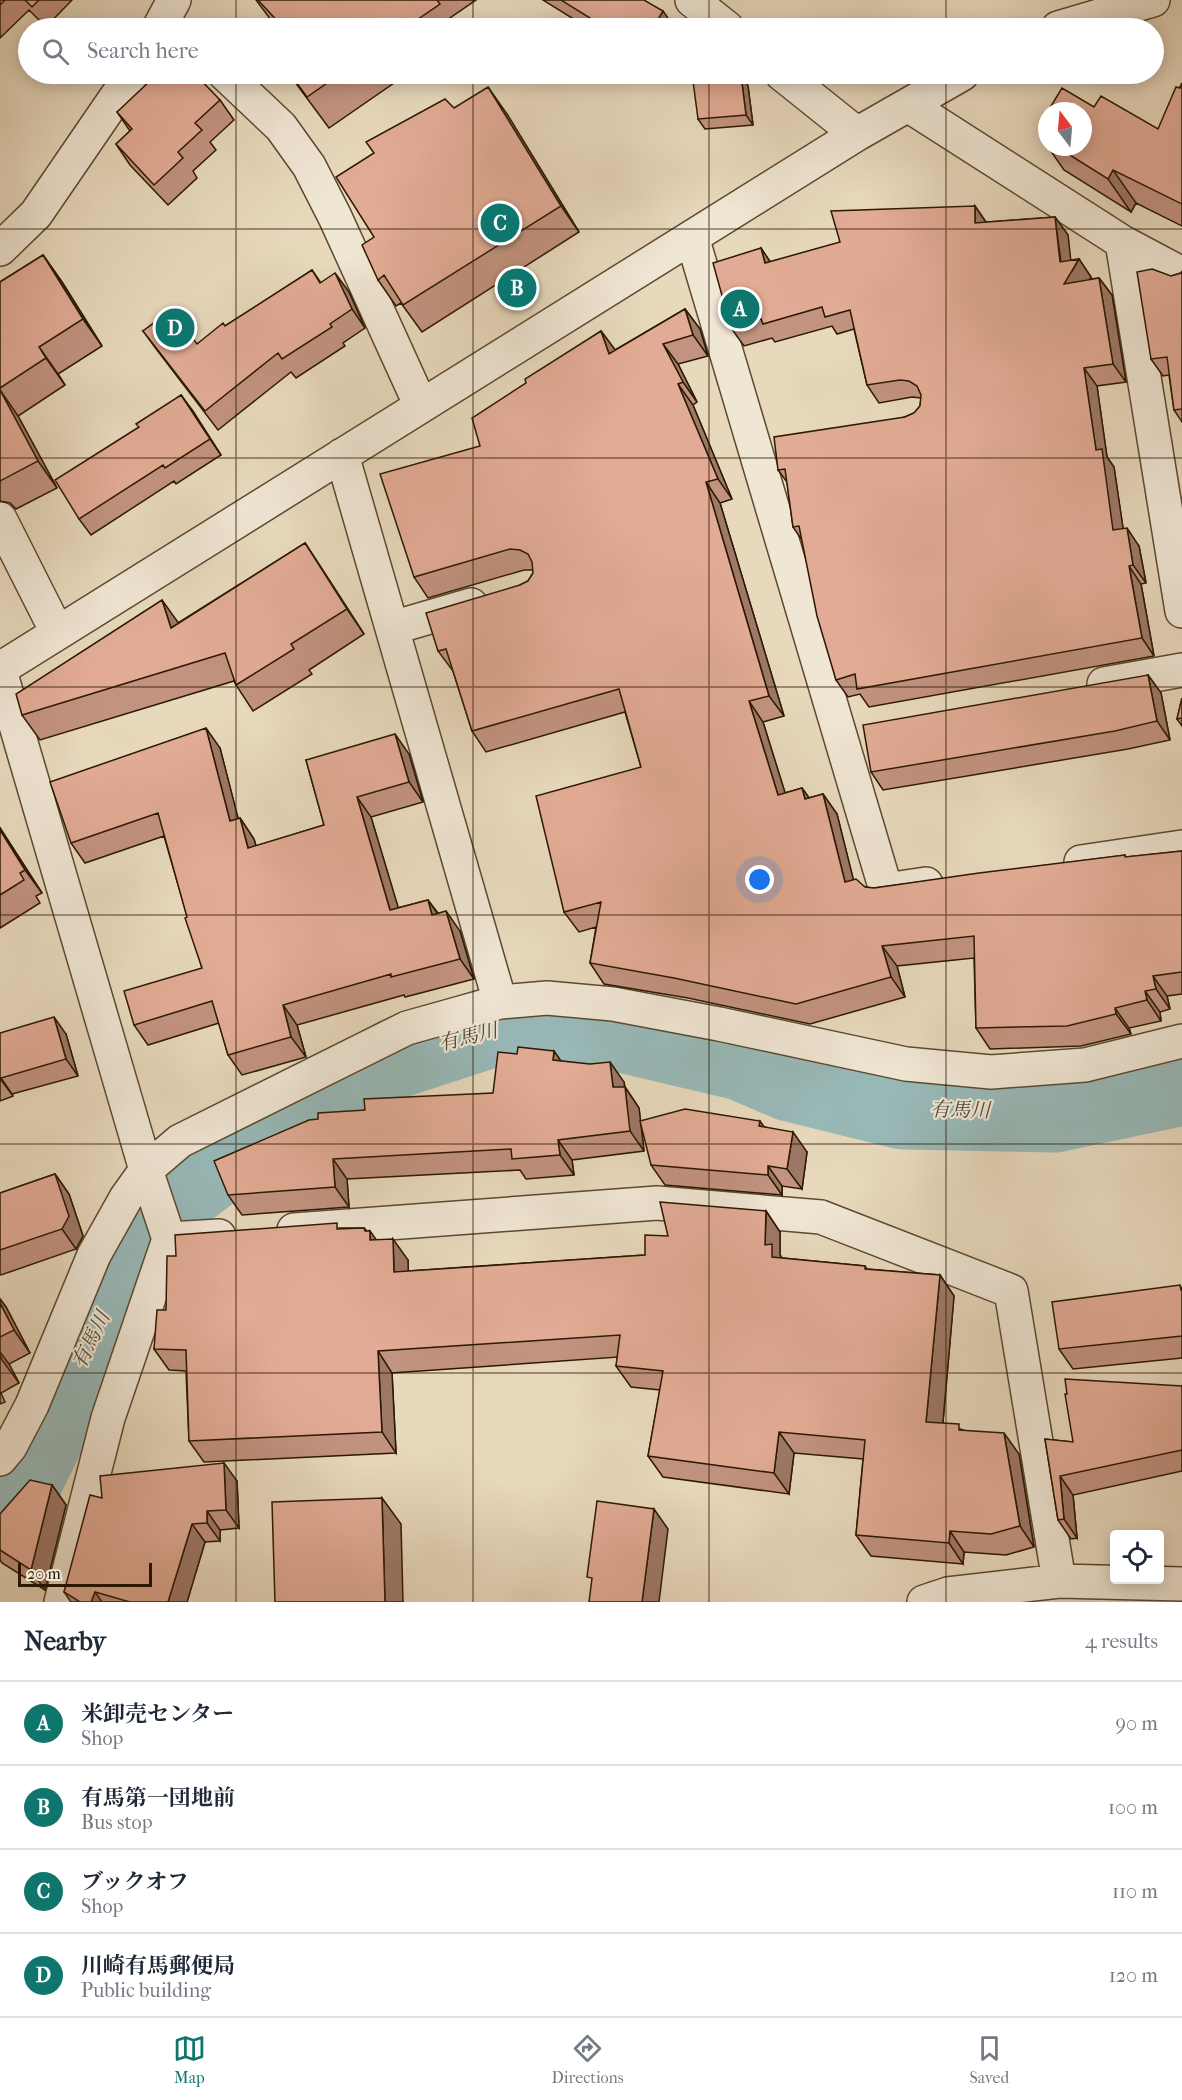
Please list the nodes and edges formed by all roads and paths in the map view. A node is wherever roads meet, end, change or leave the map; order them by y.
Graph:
1 (692, 0) edge
2 (1153, 0) edge
3 (714, 18) edge
4 (1092, 18) edge
5 (125, 84) edge
6 (235, 84) edge
7 (794, 84) edge
8 (945, 84) edge
9 (908, 105) junction
10 (857, 134) junction
11 (692, 237) junction
12 (1122, 242) junction
13 (0, 249) edge
14 (1182, 274) edge
15 (421, 406) junction
16 (787, 436) edge
17 (752, 441) junction
18 (342, 455) junction
19 (0, 519) edge
20 (1177, 555) edge
21 (495, 598) edge
22 (1182, 611) edge
23 (392, 628) junction
24 (57, 632) junction
25 (0, 670) edge
26 (1182, 670) edge
27 (1079, 688) edge
28 (873, 725) edge
29 (839, 731) junction
30 (1182, 847) edge
31 (1052, 866) edge
32 (957, 879) edge
33 (500, 1002) junction
34 (1182, 1041) edge
35 (149, 1180) junction
36 (167, 1235) junction
37 (0, 1459) edge
38 (1059, 1581) junction
39 (1173, 1590) edge
40 (61, 1602) edge
41 (924, 1602) edge

1 - 3 street
2 - 4 street
5 - 13 street
6 - 15 street
7 - 10 street
8 - 9 street
9 - 10 street
9 - 12 street
10 - 11 street
11 - 15 street
11 - 17 street
12 - 14 street
12 - 20 street
15 - 18 street
16 - 17 street
17 - 29 street
18 - 23 street
18 - 24 street
19 - 24 street
20 - 22 street
21 - 23 street
23 - 33 street
24 - 25 street
25 - 35 street
26 - 27 street
28 - 29 street
29 - 32 street
30 - 31 street
33 - 34 street
33 - 35 street
35 - 36 street
35 - 37 street
36 - 38 street
36 - 40 street
38 - 39 street
38 - 41 street

